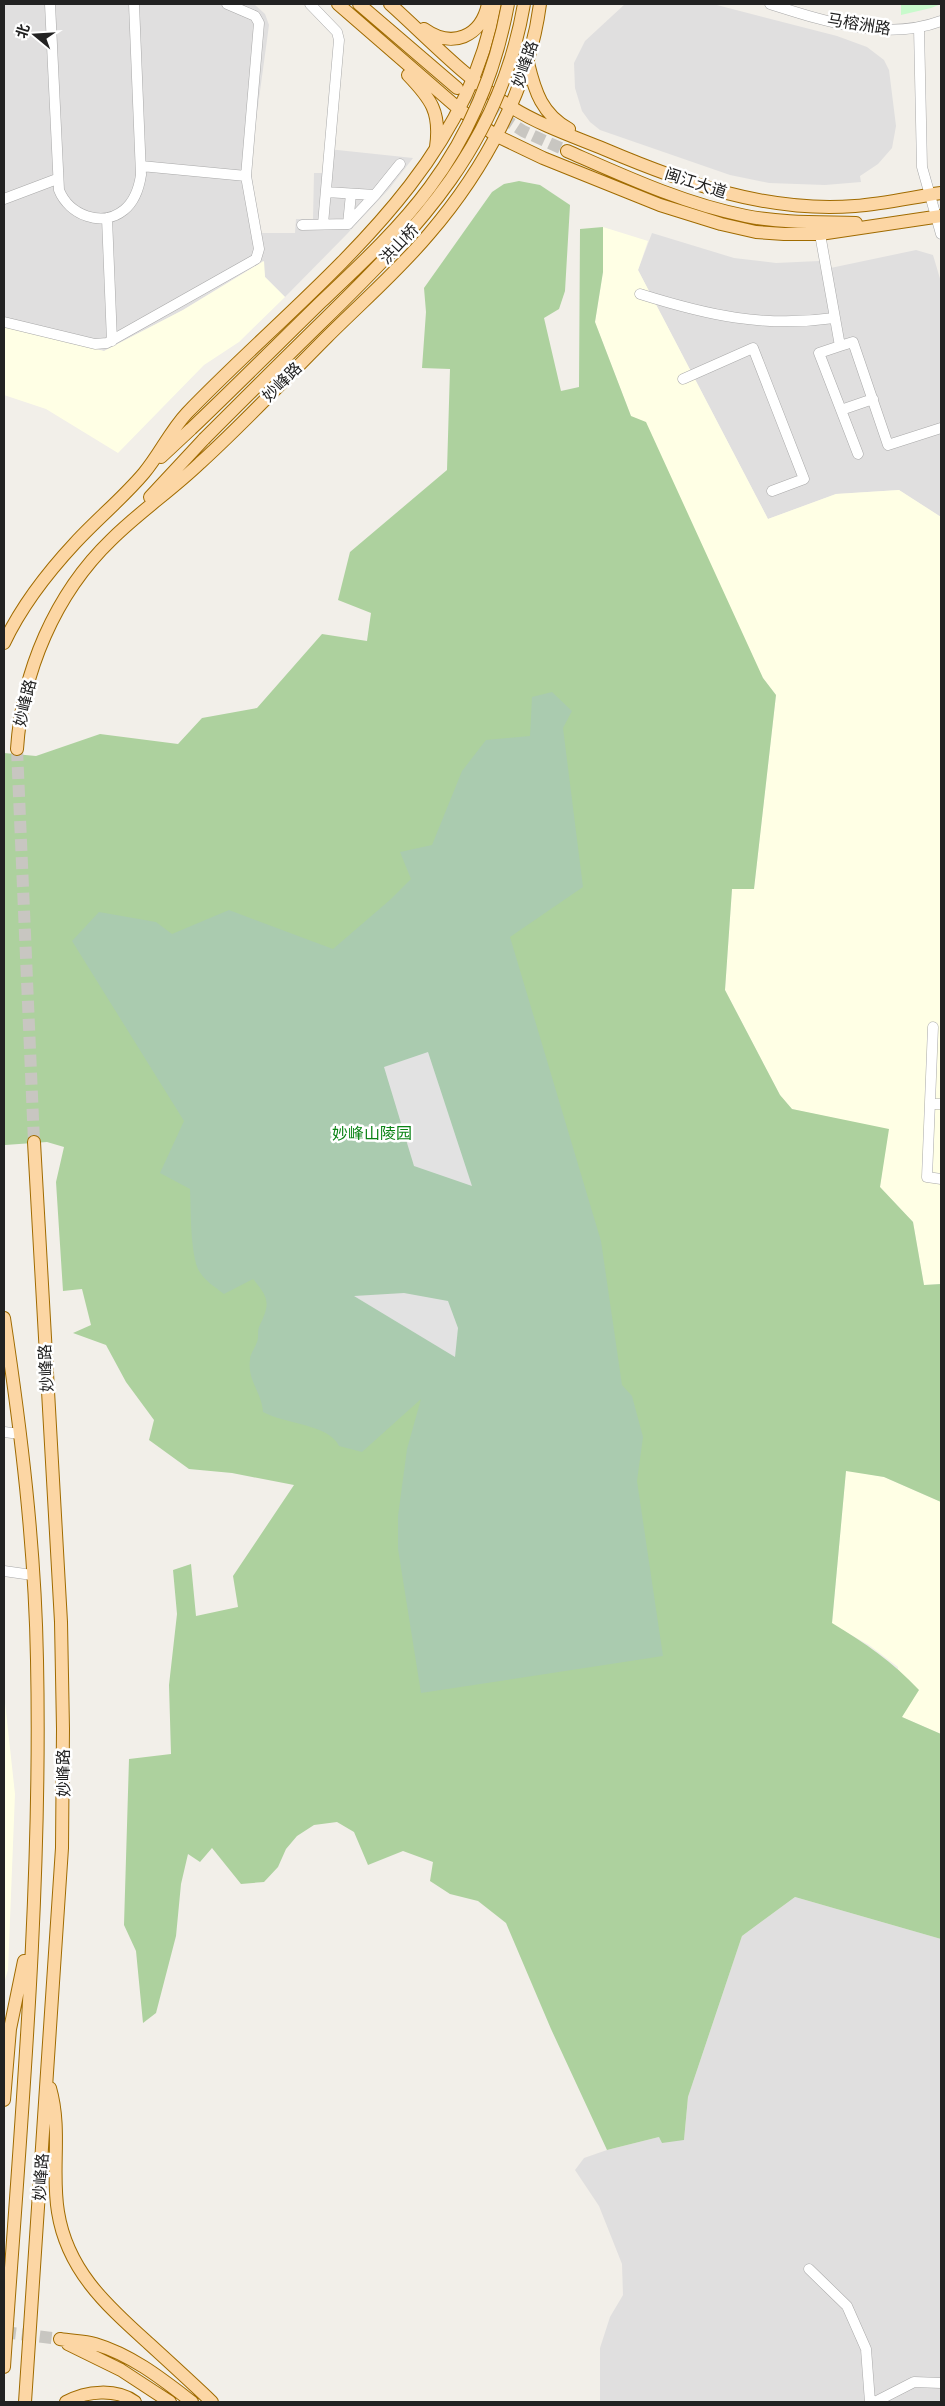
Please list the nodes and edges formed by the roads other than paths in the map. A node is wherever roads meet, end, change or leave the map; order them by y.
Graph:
1 (50, 4) edge
2 (134, 4) edge
3 (227, 4) edge
4 (310, 4) edge
5 (338, 4) edge
6 (359, 4) edge
7 (368, 4) edge
8 (488, 4) edge
9 (495, 4) edge
10 (508, 4) edge
11 (524, 4) edge
12 (540, 4) edge
13 (770, 4) edge
14 (392, 5) edge
15 (941, 22) edge
16 (363, 28) junction
17 (919, 28) junction
18 (528, 63) junction
19 (473, 77) junction
20 (510, 106) junction
21 (459, 109) junction
22 (495, 136) junction
23 (601, 148) junction
24 (435, 152) junction
25 (400, 164) dead end
26 (141, 166) junction
27 (246, 176) junction
28 (57, 179) junction
29 (326, 192) junction
30 (350, 194) junction
31 (935, 194) edge
32 (374, 195) junction
33 (4, 199) edge
34 (855, 206) junction
35 (938, 216) edge
36 (107, 218) junction
37 (323, 224) junction
38 (348, 224) junction
39 (302, 225) dead end
40 (886, 225) junction
41 (820, 234) junction
42 (941, 234) edge
43 (640, 294) dead end
44 (834, 318) junction
45 (4, 322) edge
46 (112, 341) junction
47 (840, 346) junction
48 (683, 379) dead end
49 (873, 399) junction
50 (841, 410) junction
51 (941, 428) edge
52 (858, 454) dead end
53 (144, 472) junction
54 (772, 491) dead end
55 (111, 540) junction
56 (4, 643) edge
57 (16, 750) tunnel mouth
58 (936, 1032) edge
59 (930, 1104) junction
60 (941, 1104) edge
61 (34, 1142) tunnel mouth
62 (941, 1179) edge
63 (4, 1318) edge
64 (4, 1432) edge
65 (20, 1434) junction
66 (4, 1571) edge
67 (32, 1575) junction
68 (32, 1932) junction
69 (48, 2080) junction
70 (4, 2100) edge
71 (809, 2269) dead end
72 (4, 2367) edge
73 (941, 2384) edge
74 (25, 2402) edge
75 (66, 2402) edge
76 (135, 2402) edge
77 (170, 2402) edge
78 (192, 2402) edge
79 (212, 2402) edge
80 (870, 2402) edge
81 (875, 2402) edge

1 - 28 street
2 - 26 street
3 - 27 street
4 - 29 street
5 - 16 main road
6 - 7 main road
8 - 14 main road
9 - 19 main road
10 - 53 main road, bridge
11 - 55 main road, 洪山桥, bridge
12 - 18 main road, 妙峰路
13 - 17 street, 马榕洲路
14 - 19 main road, 闽江大道
15 - 17 street, 马榕洲路
16 - 21 main road
16 - 24 main road
17 - 31 street
18 - 20 main road, 妙峰路
18 - 23 main road
19 - 20 main road, 闽江大道
19 - 21 main road
20 - 22 main road, 妙峰路
20 - 23 main road, 闽江大道
21 - 22 main road
21 - 24 main road
22 - 41 main road
22 - 55 main road, 妙峰路
23 - 34 main road, 闽江大道
24 - 53 main road
25 - 32 street
26 - 27 street
26 - 36 street
27 - 46 street
28 - 33 street
28 - 36 street
29 - 30 street
29 - 37 street
30 - 32 street
30 - 38 street
31 - 34 main road, 闽江大道
31 - 35 street
32 - 38 street
34 - 40 main road
35 - 40 main road
35 - 42 street
36 - 46 street
37 - 38 street
37 - 39 street
40 - 41 main road
41 - 44 street
43 - 44 street
44 - 47 street
45 - 46 street
47 - 49 street
47 - 50 street
48 - 54 street
49 - 50 street
49 - 51 street
50 - 52 street
53 - 56 main road
55 - 57 main road, 妙峰路
58 - 59 street
59 - 60 street
59 - 62 street
61 - 69 main road, 妙峰路
63 - 65 main road, 妙峰路
64 - 65 street
65 - 67 main road, 妙峰路
66 - 67 street
67 - 68 main road, 妙峰路
68 - 70 main road
68 - 72 main road, 妙峰路
69 - 74 main road, 妙峰路
69 - 79 main road
71 - 80 street
73 - 81 street
75 - 76 main road
77 - 78 main road

